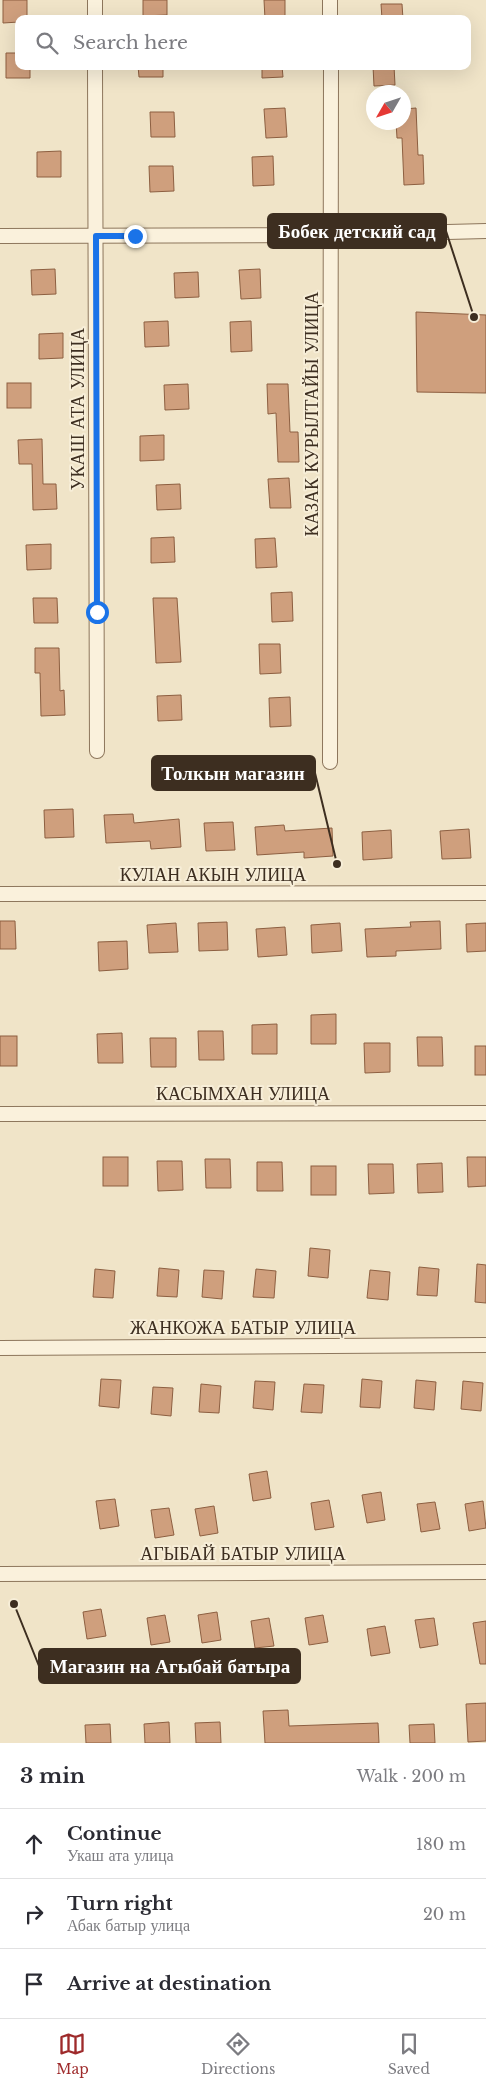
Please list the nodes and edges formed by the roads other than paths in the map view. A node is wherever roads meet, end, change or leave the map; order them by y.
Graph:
1 (95, 0) edge
2 (330, 0) edge
3 (95, 15) edge
4 (330, 15) edge
5 (96, 70) edge
6 (331, 70) edge
7 (486, 231) edge
8 (332, 235) junction
9 (0, 236) edge
10 (96, 236) junction
11 (98, 751) dead end
12 (330, 762) dead end
13 (486, 893) edge
14 (0, 894) edge
15 (486, 1113) edge
16 (0, 1114) edge
17 (486, 1345) edge
18 (0, 1348) edge
19 (486, 1572) edge
20 (0, 1574) edge

1 - 3 street
2 - 4 street
5 - 10 street, УКАШ АТА УЛИЦА
6 - 8 street, КАЗАК КУРЫЛТАЙЫ УЛИЦА
7 - 8 street
8 - 10 street
8 - 12 street, КАЗАК КУРЫЛТАЙЫ УЛИЦА
9 - 10 street
10 - 11 street, УКАШ АТА УЛИЦА
13 - 14 street, КУЛАН АКЫН УЛИЦА
15 - 16 street, КАСЫМХАН УЛИЦА
17 - 18 street, ЖАНКОЖА БАТЫР УЛИЦА
19 - 20 street, АГЫБАЙ БАТЫР УЛИЦА

